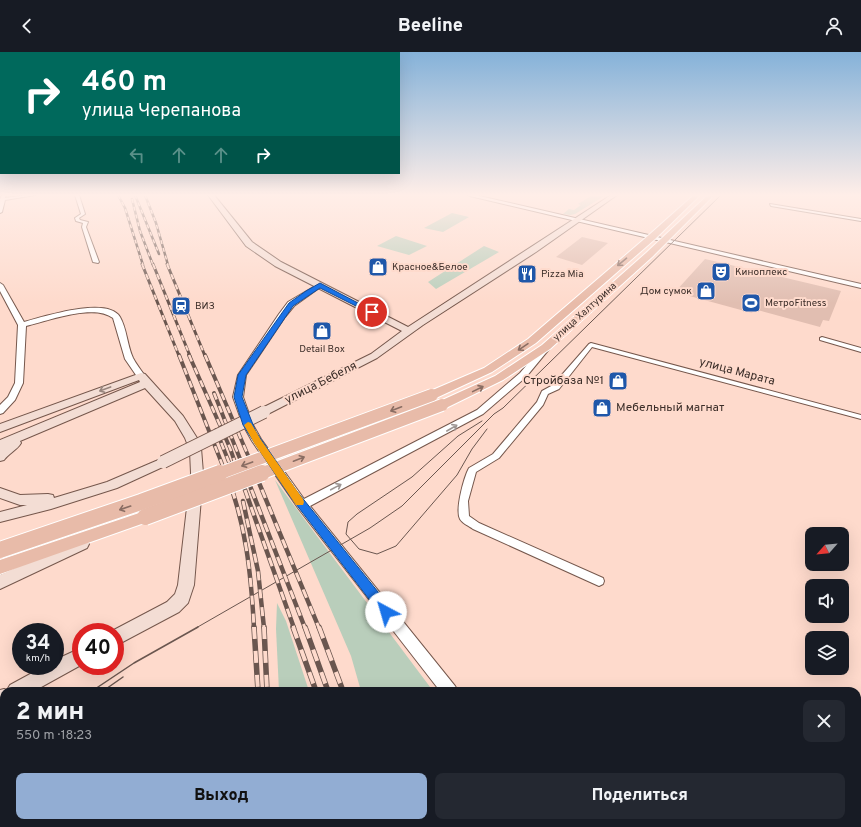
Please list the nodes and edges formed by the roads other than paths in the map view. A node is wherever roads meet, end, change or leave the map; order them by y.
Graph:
1 (85, 231) edge
2 (239, 231) edge
3 (561, 231) edge
4 (627, 231) edge
5 (658, 231) edge
6 (674, 231) edge
7 (652, 237) junction
8 (665, 240) junction
9 (96, 262) dead end
10 (835, 279) junction
11 (861, 280) edge
12 (0, 284) edge
13 (320, 285) junction
14 (861, 286) edge
15 (22, 325) junction
16 (409, 331) junction
17 (822, 339) dead end
18 (546, 347) junction
19 (861, 350) edge
20 (144, 379) junction
21 (437, 400) junction
22 (0, 411) edge
23 (861, 418) edge
24 (44, 426) junction
25 (0, 428) edge
26 (0, 444) edge
27 (0, 457) edge
28 (89, 492) junction
29 (0, 493) edge
30 (51, 504) junction
31 (302, 505) junction
32 (0, 517) edge
33 (144, 517) junction
34 (0, 525) edge
35 (0, 550) edge
36 (0, 567) edge
37 (599, 581) dead end
38 (0, 582) edge
39 (124, 633) edge
40 (72, 661) edge
41 (23, 687) edge
42 (447, 687) edge

1 - 9 street
2 - 13 main road
3 - 16 main road, улица Бебеля
4 - 7 street
5 - 7 main road, улица Халтурина
6 - 8 main road, улица Халтурина
7 - 8 street
7 -> 21 main road, улица Халтурина
8 - 10 street
8 - 18 main road, улица Халтурина
10 - 11 street
10 - 14 street
12 - 15 street
13 - 16 main road
13 - 31 street
15 - 20 street
15 - 22 street
16 - 28 main road, улица Бебеля, bridge
17 - 19 street
21 -> 18 main road, улица Халтурина
31 -> 18 street
20 - 24 main road
20 -> 25 main road
20 - 39 main road
33 -> 21 main road, bridge
21 -> 35 main road, bridge
23 - 37 street, улица Марата
24 - 26 main road
24 - 27 main road
28 - 29 main road
28 - 30 main road, улица Бебеля
30 - 32 main road, улица Бебеля
30 - 34 main road
31 - 42 street
33 - 36 main road
33 - 38 main road
40 - 41 main road

